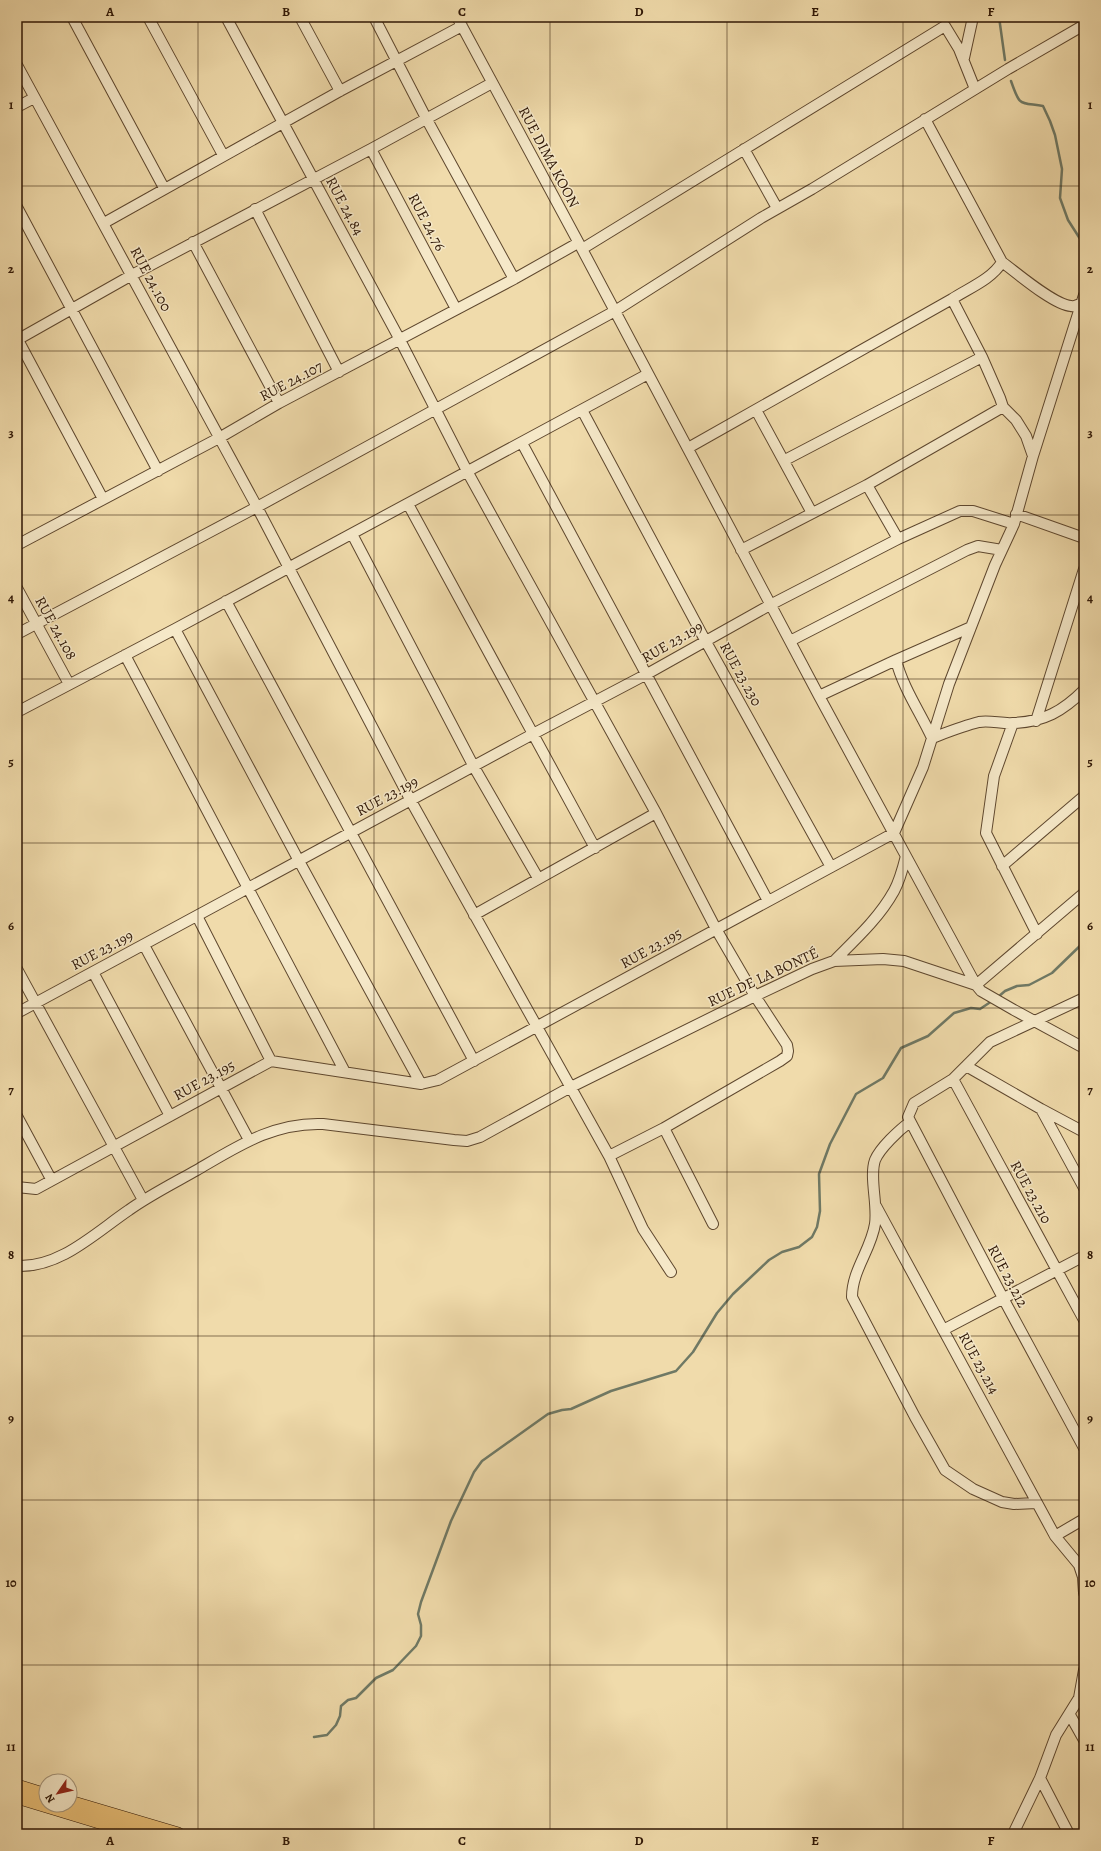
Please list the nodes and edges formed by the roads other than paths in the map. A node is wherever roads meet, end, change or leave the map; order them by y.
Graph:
1 (72, 17) edge
2 (148, 17) edge
3 (226, 17) edge
4 (300, 17) edge
5 (374, 17) edge
6 (457, 17) edge
7 (973, 17) edge
8 (943, 21) edge
9 (1084, 25) edge
10 (462, 26) junction
11 (964, 58) junction
12 (397, 62) junction
13 (17, 65) edge
14 (492, 83) junction
15 (975, 89) junction
16 (340, 91) junction
17 (34, 98) junction
18 (17, 107) edge
19 (426, 118) junction
20 (925, 118) junction
21 (284, 123) junction
22 (371, 149) junction
23 (744, 149) junction
24 (223, 155) junction
25 (314, 179) junction
26 (164, 188) junction
27 (17, 207) edge
28 (777, 208) junction
29 (255, 209) junction
30 (104, 223) junction
31 (193, 242) junction
32 (580, 246) junction
33 (1002, 262) junction
34 (132, 275) junction
35 (514, 279) junction
36 (952, 298) junction
37 (1082, 300) edge
38 (73, 309) junction
39 (456, 309) junction
40 (615, 311) junction
41 (17, 339) edge
42 (400, 340) junction
43 (982, 357) junction
44 (339, 372) junction
45 (648, 374) junction
46 (279, 403) junction
47 (1003, 407) junction
48 (436, 410) junction
49 (582, 410) junction
50 (756, 410) junction
51 (219, 438) junction
52 (522, 444) junction
53 (688, 448) junction
54 (1033, 456) junction
55 (785, 460) junction
56 (158, 471) junction
57 (467, 471) junction
58 (867, 485) junction
59 (103, 499) junction
60 (408, 504) junction
61 (258, 507) junction
62 (812, 513) junction
63 (1015, 519) junction
64 (352, 534) junction
65 (1084, 538) edge
66 (898, 539) junction
67 (17, 545) edge
68 (742, 550) junction
69 (1002, 550) junction
70 (289, 568) junction
71 (1084, 569) edge
72 (17, 588) edge
73 (226, 601) junction
74 (770, 605) junction
75 (36, 624) junction
76 (971, 627) junction
77 (176, 629) junction
78 (17, 634) edge
79 (705, 640) junction
80 (790, 641) junction
81 (125, 655) junction
82 (896, 660) junction
83 (647, 674) junction
84 (69, 684) junction
85 (1084, 690) edge
86 (818, 696) junction
87 (594, 701) junction
88 (17, 712) edge
89 (1036, 721) junction
90 (1013, 724) junction
91 (533, 734) junction
92 (932, 738) junction
93 (474, 767) junction
94 (1084, 796) edge
95 (411, 801) junction
96 (656, 813) junction
97 (352, 832) junction
98 (894, 833) junction
99 (595, 848) junction
100 (906, 856) junction
101 (298, 861) junction
102 (1002, 866) junction
103 (831, 867) junction
104 (538, 878) junction
105 (248, 888) junction
106 (1084, 893) edge
107 (768, 901) junction
108 (474, 915) junction
109 (197, 916) junction
110 (716, 929) junction
111 (1037, 934) junction
112 (144, 945) junction
113 (834, 961) junction
114 (17, 969) edge
115 (93, 972) junction
116 (978, 988) junction
117 (755, 996) junction
118 (1084, 998) edge
119 (36, 1003) junction
120 (17, 1013) edge
121 (1033, 1021) junction
122 (537, 1027) junction
123 (1084, 1048) edge
124 (271, 1061) junction
125 (474, 1061) junction
126 (966, 1066) junction
127 (345, 1072) junction
128 (953, 1079) junction
129 (421, 1084) junction
130 (221, 1087) junction
131 (569, 1088) junction
132 (1041, 1109) junction
133 (17, 1116) edge
134 (170, 1116) junction
135 (909, 1119) junction
136 (664, 1128) junction
137 (1084, 1132) edge
138 (249, 1140) junction
139 (113, 1146) junction
140 (609, 1156) junction
141 (51, 1179) junction
142 (17, 1187) edge
143 (1084, 1188) edge
144 (143, 1200) junction
145 (876, 1206) junction
146 (713, 1224) dead end
147 (1084, 1256) edge
148 (17, 1266) edge
149 (1057, 1270) junction
150 (671, 1272) dead end
151 (1003, 1298) junction
152 (1084, 1320) edge
153 (943, 1330) junction
154 (1084, 1448) edge
155 (1036, 1503) junction
156 (1084, 1519) edge
157 (1055, 1536) junction
158 (1084, 1592) edge
159 (1084, 1670) edge
160 (1070, 1714) junction
161 (1084, 1740) edge
162 (1040, 1778) junction
163 (17, 1786) edge
164 (38, 1793) edge
165 (17, 1797) edge
166 (78, 1804) edge
167 (139, 1834) edge
168 (178, 1834) edge
169 (1014, 1834) edge
170 (1069, 1834) edge

1 - 26 street
2 - 24 street
3 - 21 street, RUE 24.84
4 - 16 street
5 - 12 street
6 - 10 street, RUE DIMA KOON
7 - 11 street
8 - 11 street
8 - 23 street, RUE 24.107
9 - 15 street
10 - 12 street
10 - 14 street, RUE DIMA KOON
11 - 15 street
12 - 16 street
12 - 19 street
13 - 17 street, RUE 24.100
14 - 19 street
14 - 32 street, RUE DIMA KOON
15 - 20 street
16 - 21 street
17 - 18 street
17 - 30 street, RUE 24.100
19 - 22 street
19 - 35 street
20 - 28 street
20 - 33 street
21 - 24 street
21 - 25 street, RUE 24.84
22 - 25 street
22 - 39 street, RUE 24.76
23 - 28 street
23 - 32 street, RUE 24.107
24 - 26 street
25 - 29 street
25 - 42 street, RUE 24.84
26 - 30 street
27 - 38 street
28 - 40 street
29 - 31 street
29 - 44 street
30 - 34 street, RUE 24.100
31 - 34 street
31 - 46 street
32 - 35 street, RUE 24.107
32 - 40 street, RUE DIMA KOON
33 - 36 street
33 - 37 street
34 - 38 street
34 - 51 street, RUE 24.100
35 - 39 street, RUE 24.107
36 - 43 street
36 - 50 street
37 - 54 street
38 - 41 street
38 - 56 street
39 - 42 street, RUE 24.107
40 - 45 street, RUE DIMA KOON
40 - 48 street
41 - 59 street
42 - 44 street, RUE 24.107
42 - 48 street, RUE 24.84
43 - 47 street
43 - 55 street
44 - 46 street, RUE 24.107
45 - 49 street
45 - 53 street, RUE DIMA KOON
46 - 51 street, RUE 24.107
47 - 54 street
47 - 58 street
48 - 57 street, RUE 24.84
48 - 61 street
49 - 52 street
49 - 79 street, RUE 23.230
50 - 53 street
50 - 55 street
51 - 56 street, RUE 24.107
51 - 61 street, RUE 24.100
52 - 57 street
52 - 83 street
53 - 68 street, RUE DIMA KOON
54 - 63 street
55 - 62 street
56 - 59 street, RUE 24.107
57 - 60 street
57 - 87 street, RUE 24.84
58 - 62 street
58 - 66 street
59 - 67 street, RUE 24.107
60 - 64 street
60 - 91 street
61 - 70 street, RUE 24.100
61 - 75 street
62 - 68 street
63 - 65 street, RUE 23.199
63 - 66 street, RUE 23.199
63 - 69 street
64 - 70 street
64 - 93 street
66 - 74 street, RUE 23.199
68 - 74 street, RUE DIMA KOON
69 - 76 street
69 - 80 street
70 - 73 street
70 - 95 street, RUE 24.100
71 - 89 street
72 - 75 street, RUE 24.108
73 - 77 street
73 - 97 street
74 - 79 street, RUE 23.199
74 - 80 street, RUE DIMA KOON
75 - 78 street
75 - 84 street, RUE 24.108
76 - 82 street
76 - 92 street
77 - 81 street
77 - 101 street
79 - 83 street, RUE 23.199
79 - 103 street, RUE 23.230
80 - 86 street, RUE DIMA KOON
81 - 84 street
81 - 105 street
82 - 86 street
82 - 92 street
83 - 87 street, RUE 23.199
83 - 107 street
84 - 88 street
85 - 89 street
86 - 98 street, RUE DIMA KOON
87 - 91 street, RUE 23.199
87 - 96 street, RUE 24.84
89 - 90 street
90 - 92 street
90 - 102 street
91 - 93 street, RUE 23.199
91 - 99 street
92 - 98 street
93 - 95 street, RUE 23.199
93 - 104 street
94 - 102 street
95 - 97 street, RUE 23.199
95 - 108 street, RUE 24.100
96 - 99 street
96 - 110 street, RUE 24.84
97 - 101 street, RUE 23.199
97 - 125 street
98 - 100 street, RUE DIMA KOON
98 - 103 street, RUE 23.195
99 - 104 street
100 - 113 street
100 - 116 street, RUE DIMA KOON
101 - 105 street, RUE 23.199
101 - 129 street
102 - 111 street
103 - 107 street, RUE 23.195
104 - 108 street
105 - 109 street, RUE 23.199
105 - 127 street
106 - 111 street
107 - 110 street, RUE 23.195
108 - 122 street, RUE 24.100
109 - 112 street, RUE 23.199
109 - 124 street
110 - 117 street, RUE 24.84
110 - 122 street, RUE 23.195
111 - 116 street
112 - 115 street, RUE 23.199
112 - 130 street
113 - 116 street, RUE DE LA BONTÉ
113 - 117 street, RUE DE LA BONTÉ
114 - 119 street
115 - 119 street, RUE 23.199
115 - 134 street
116 - 121 street, RUE DE LA BONTÉ
117 - 131 street, RUE DE LA BONTÉ
117 - 136 street, RUE 24.84
118 - 121 street
119 - 120 street, RUE 23.199
119 - 139 street
121 - 123 street, RUE DE LA BONTÉ
121 - 126 street
122 - 125 street, RUE 23.195
122 - 131 street, RUE 24.100
124 - 127 street
124 - 130 street, RUE 23.195
125 - 129 street, RUE 23.195
126 - 128 street
126 - 132 street
127 - 129 street
128 - 135 street
128 - 149 street, RUE 23.210
130 - 134 street, RUE 23.195
130 - 138 street
131 - 138 street, RUE DE LA BONTÉ
131 - 140 street, RUE 24.100
132 - 137 street
132 - 143 street
133 - 141 street
134 - 139 street, RUE 23.195
135 - 145 street
135 - 151 street, RUE 23.212
136 - 140 street
136 - 146 street
138 - 144 street, RUE DE LA BONTÉ
139 - 141 street, RUE 23.195
139 - 144 street
140 - 150 street, RUE 24.100
141 - 142 street, RUE 23.195
144 - 148 street, RUE DE LA BONTÉ
145 - 153 street, RUE 23.214
145 - 155 street
147 - 149 street
149 - 151 street
149 - 152 street, RUE 23.210
151 - 153 street
151 - 154 street, RUE 23.212
153 - 155 street, RUE 23.214
155 - 157 street, RUE 23.214
156 - 157 street
157 - 158 street, RUE 23.214
159 - 160 street
160 - 161 street
160 - 162 street
162 - 169 street
162 - 170 street
163 - 164 main road
165 - 167 main road
166 - 168 main road

